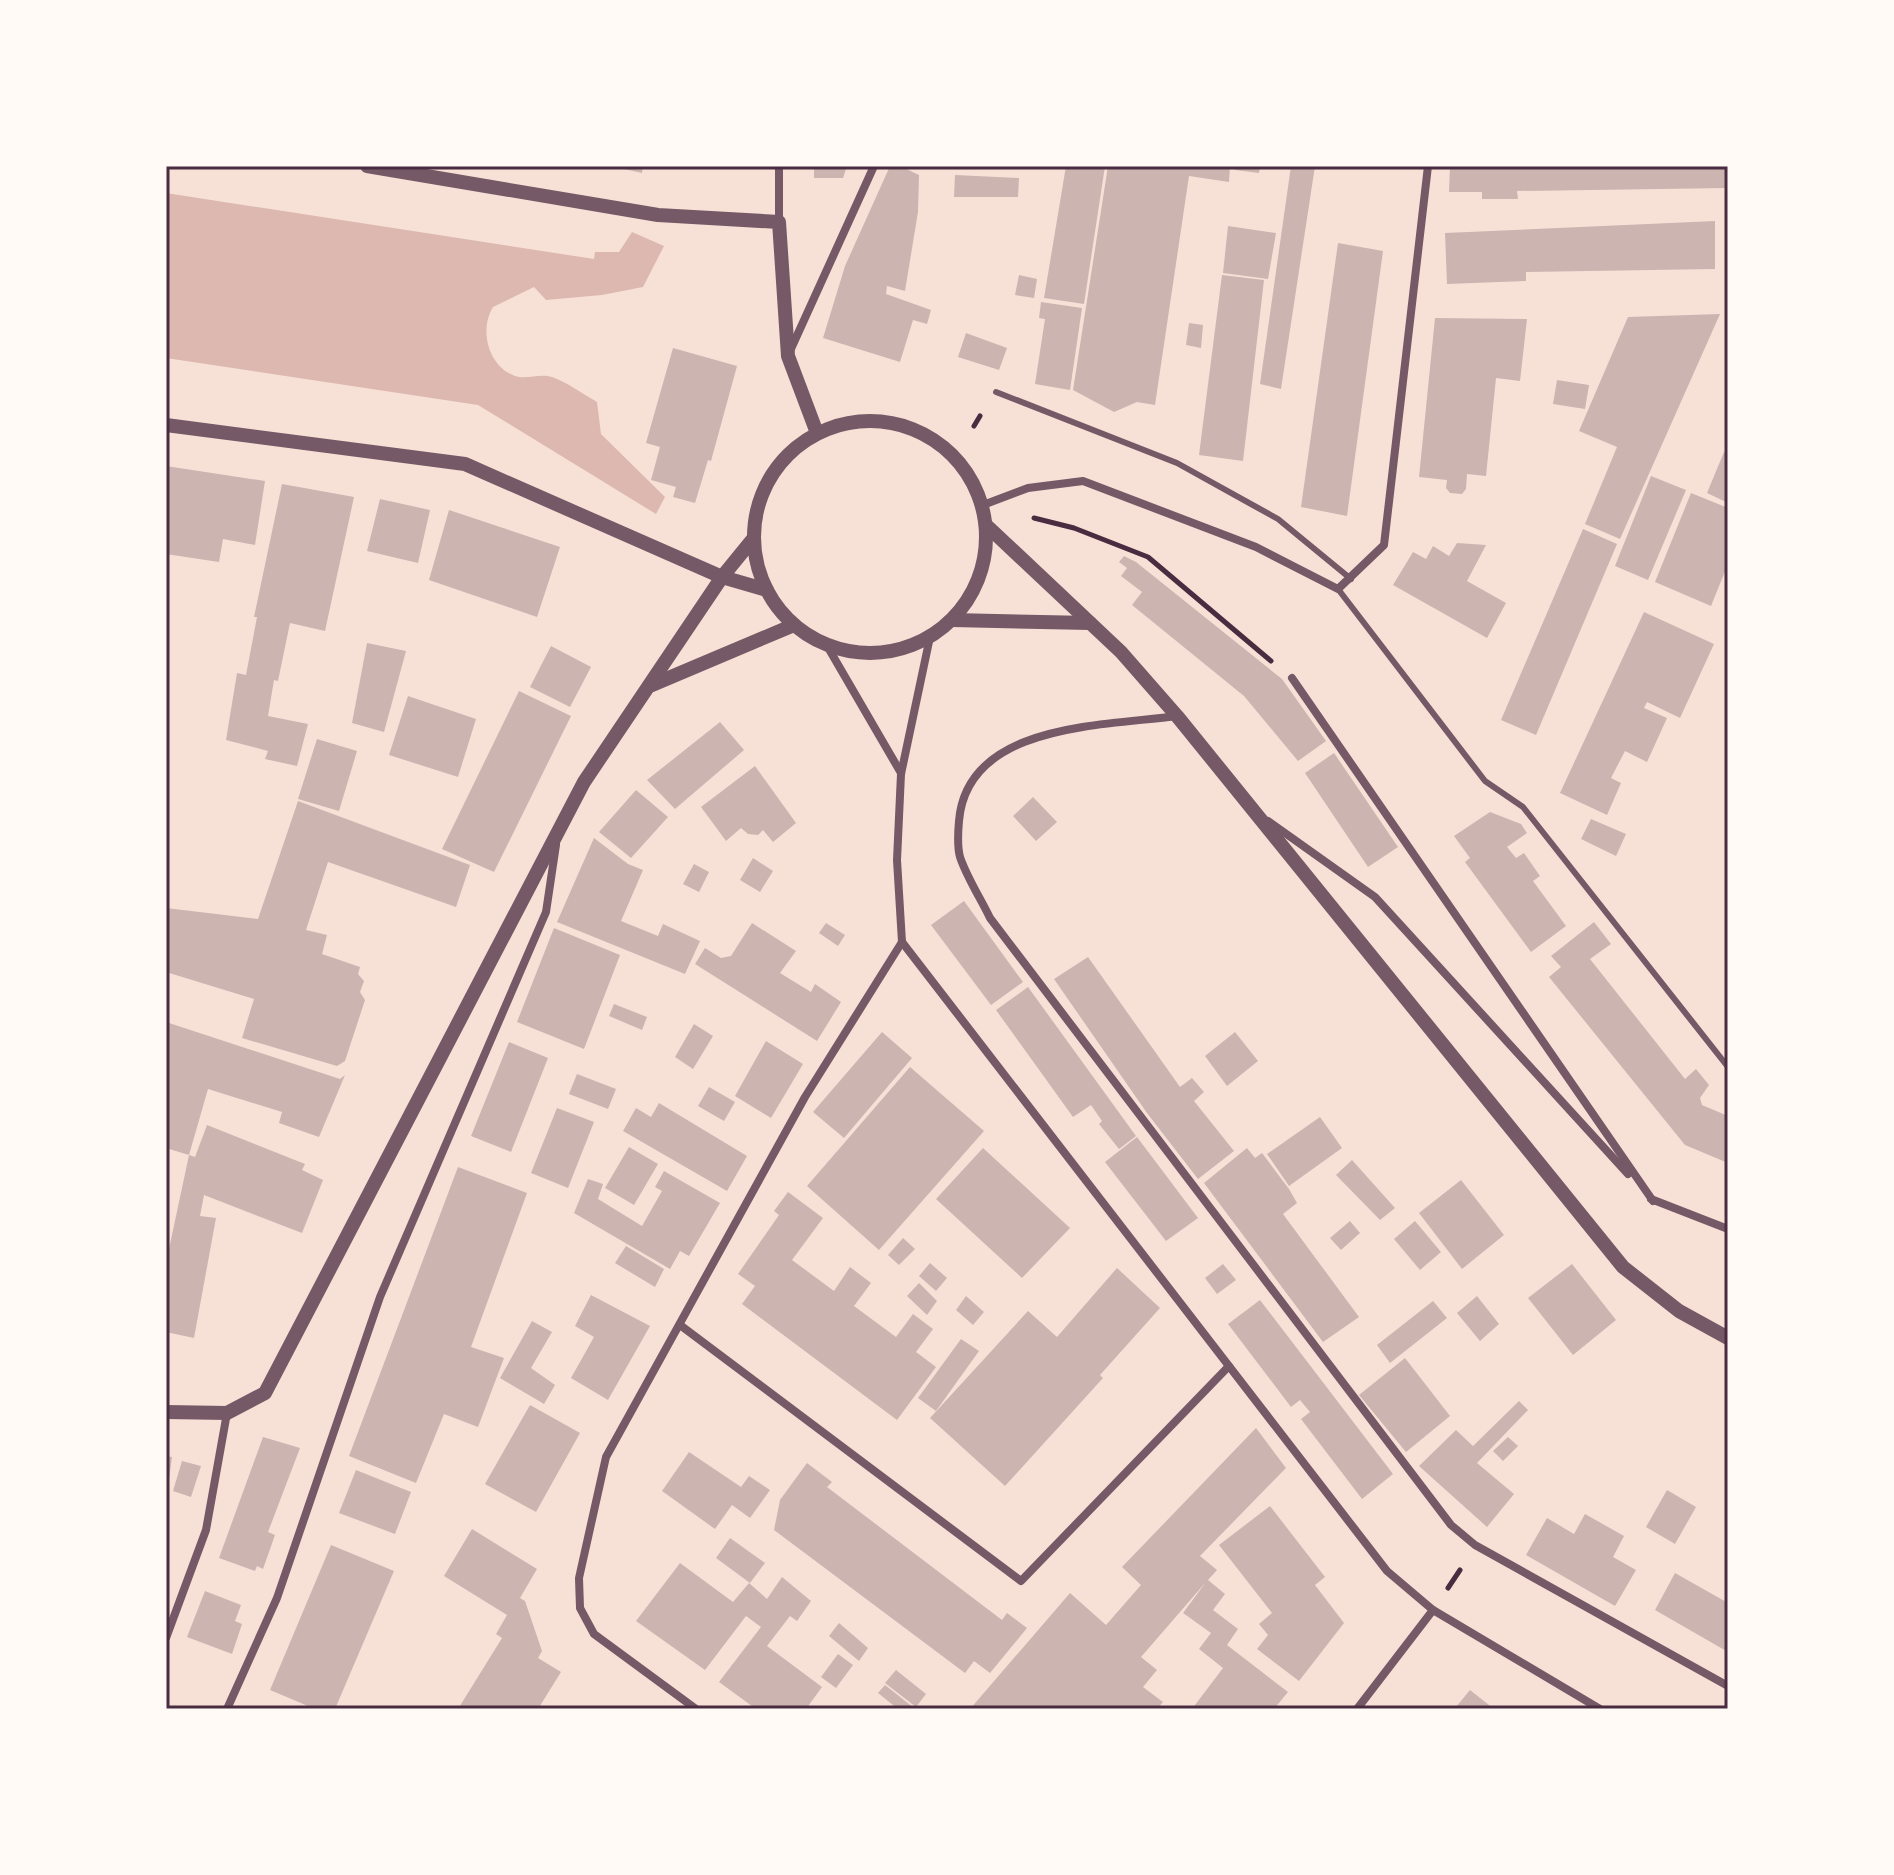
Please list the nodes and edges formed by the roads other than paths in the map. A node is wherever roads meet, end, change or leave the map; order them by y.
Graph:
1 (367, 166) edge
2 (779, 166) edge
3 (874, 166) edge
4 (1428, 166) edge
5 (779, 222) junction
6 (788, 356) junction
7 (996, 392) dead end
8 (166, 425) edge
9 (817, 433) junction
10 (983, 505) junction
11 (986, 525) junction
12 (753, 539) junction
13 (722, 577) junction
14 (1351, 579) junction
15 (1338, 589) junction
16 (767, 590) junction
17 (952, 620) junction
18 (1090, 623) junction
19 (794, 625) junction
20 (930, 637) junction
21 (826, 644) junction
22 (1292, 678) road end
23 (651, 685) junction
24 (1177, 716) junction
25 (901, 774) junction
26 (1259, 815) junction
27 (556, 839) junction
28 (902, 942) junction
29 (1728, 1067) edge
30 (1653, 1201) junction
31 (1728, 1229) edge
32 (680, 1325) junction
33 (1728, 1338) edge
34 (1229, 1366) junction
35 (166, 1412) edge
36 (227, 1413) junction
37 (1433, 1610) junction
38 (166, 1638) edge
39 (1728, 1686) edge
40 (227, 1709) edge
41 (696, 1709) edge
42 (1357, 1709) edge
43 (1600, 1709) edge

1 - 5 street
2 - 5 street
3 - 6 street
4 - 14 street
5 - 6 street
6 - 9 street
7 - 14 lane
8 - 13 street
9 - 10 street
9 - 12 street
10 - 11 street
10 - 15 street
11 - 17 street
11 - 18 street
12 - 13 street
12 - 16 street
13 - 16 street
13 - 23 street
14 - 15 street
15 - 29 lane
16 - 19 street
17 - 18 street
17 - 20 street
18 - 24 street
19 - 21 street
19 - 23 street
20 - 21 street
20 - 25 street
21 - 25 street
22 - 30 street
23 - 27 street
24 - 26 street
24 - 39 street
25 - 28 street
26 - 30 street
26 - 33 street
27 - 36 street
27 - 40 street
28 - 32 street
28 - 34 street
30 - 31 street
32 - 34 street
32 - 41 street
34 - 37 street
35 - 36 street
36 - 38 street
37 - 42 street
37 - 43 street

